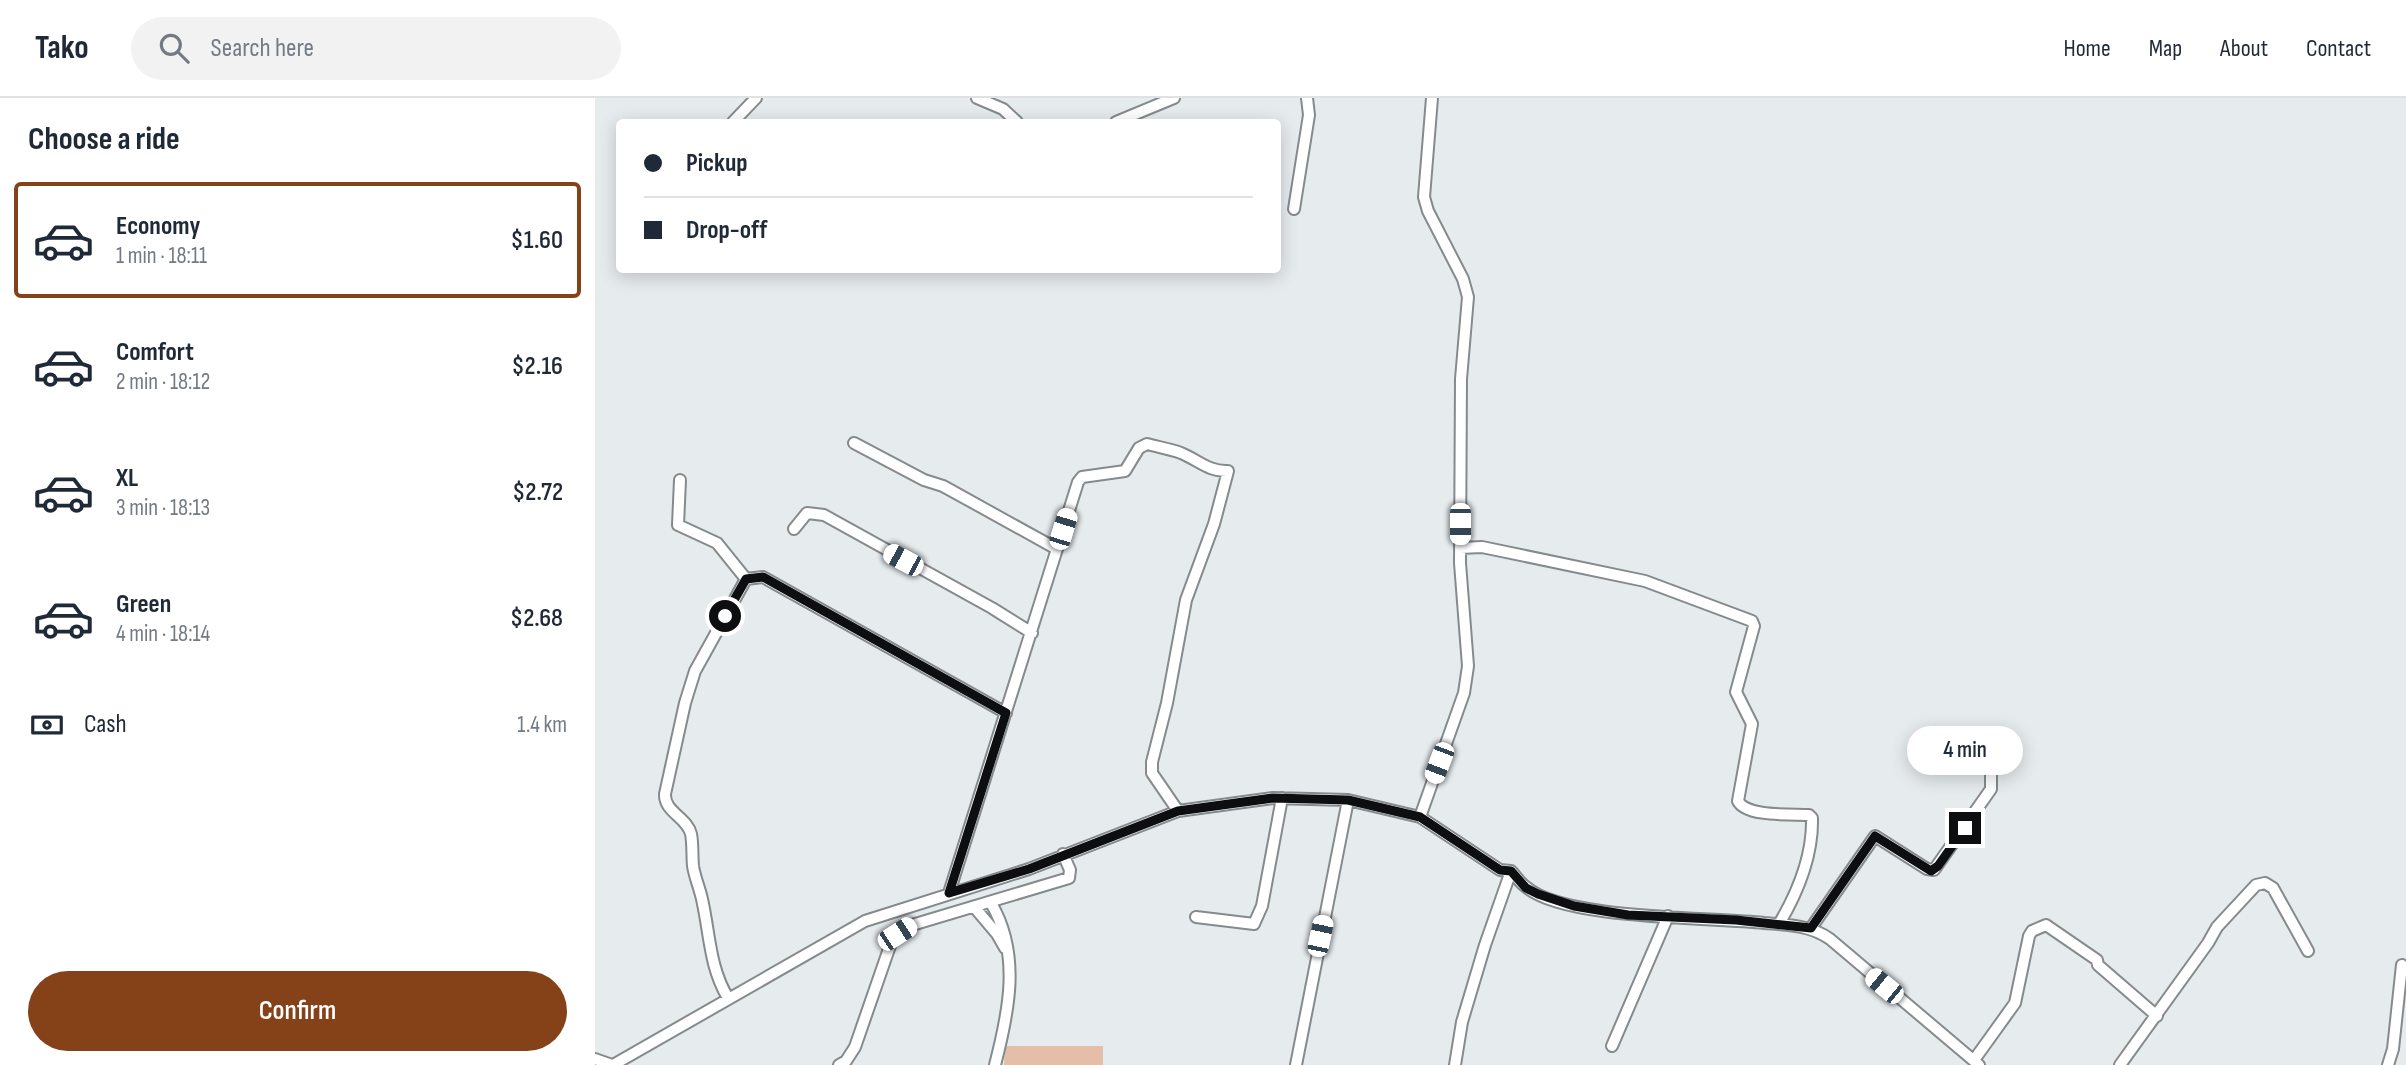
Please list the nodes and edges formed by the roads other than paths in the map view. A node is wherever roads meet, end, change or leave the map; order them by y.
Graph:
1 (756, 98) edge
2 (977, 98) edge
3 (1174, 98) edge
4 (1307, 98) edge
5 (1432, 98) edge
6 (736, 119) edge
7 (1014, 119) edge
8 (1127, 119) edge
9 (1294, 209) dead end
10 (854, 443) dead end
11 (680, 480) dead end
12 (794, 529) dead end
13 (1460, 548) junction
14 (1057, 549) junction
15 (746, 579) junction
16 (1032, 633) junction
17 (1006, 713) junction
18 (1991, 769) dead end
19 (1282, 797) junction
20 (1348, 800) junction
21 (1178, 811) junction
22 (1420, 817) junction
23 (1063, 854) junction
24 (1511, 871) junction
25 (949, 893) junction
26 (991, 903) junction
27 (975, 908) junction
28 (1668, 916) junction
29 (1196, 917) dead end
30 (1779, 924) junction
31 (1811, 928) junction
32 (2308, 951) dead end
33 (1009, 957) junction
34 (2402, 965) dead end
35 (727, 998) junction
36 (2157, 1016) junction
37 (1612, 1046) dead end
38 (595, 1059) edge
39 (1976, 1063) edge
40 (613, 1065) edge
41 (839, 1065) edge
42 (995, 1065) edge
43 (1296, 1065) edge
44 (1455, 1065) edge
45 (2120, 1065) edge
46 (2388, 1065) edge

1 - 6 street
2 - 7 street
3 - 8 street
4 - 9 street
5 - 13 street
10 - 14 street
11 - 15 street
12 - 16 street
13 - 22 street
13 - 30 street
14 - 16 street
14 - 21 street
15 - 17 street
15 - 35 street
16 - 17 street
17 - 25 street
18 - 31 street
19 - 20 street
19 - 21 street
19 - 29 street
20 - 22 street
20 - 43 street
21 - 23 street
22 - 24 street
23 - 25 street
23 - 26 street
24 - 28 street
24 - 44 street
25 - 35 street
26 - 27 street
26 - 33 street
27 - 33 street
27 - 41 street
28 - 30 street
28 - 37 street
30 - 31 street
31 - 39 street
32 - 36 street
33 - 42 street
34 - 46 street
35 - 40 street
36 - 39 street
36 - 45 street
38 - 40 street

